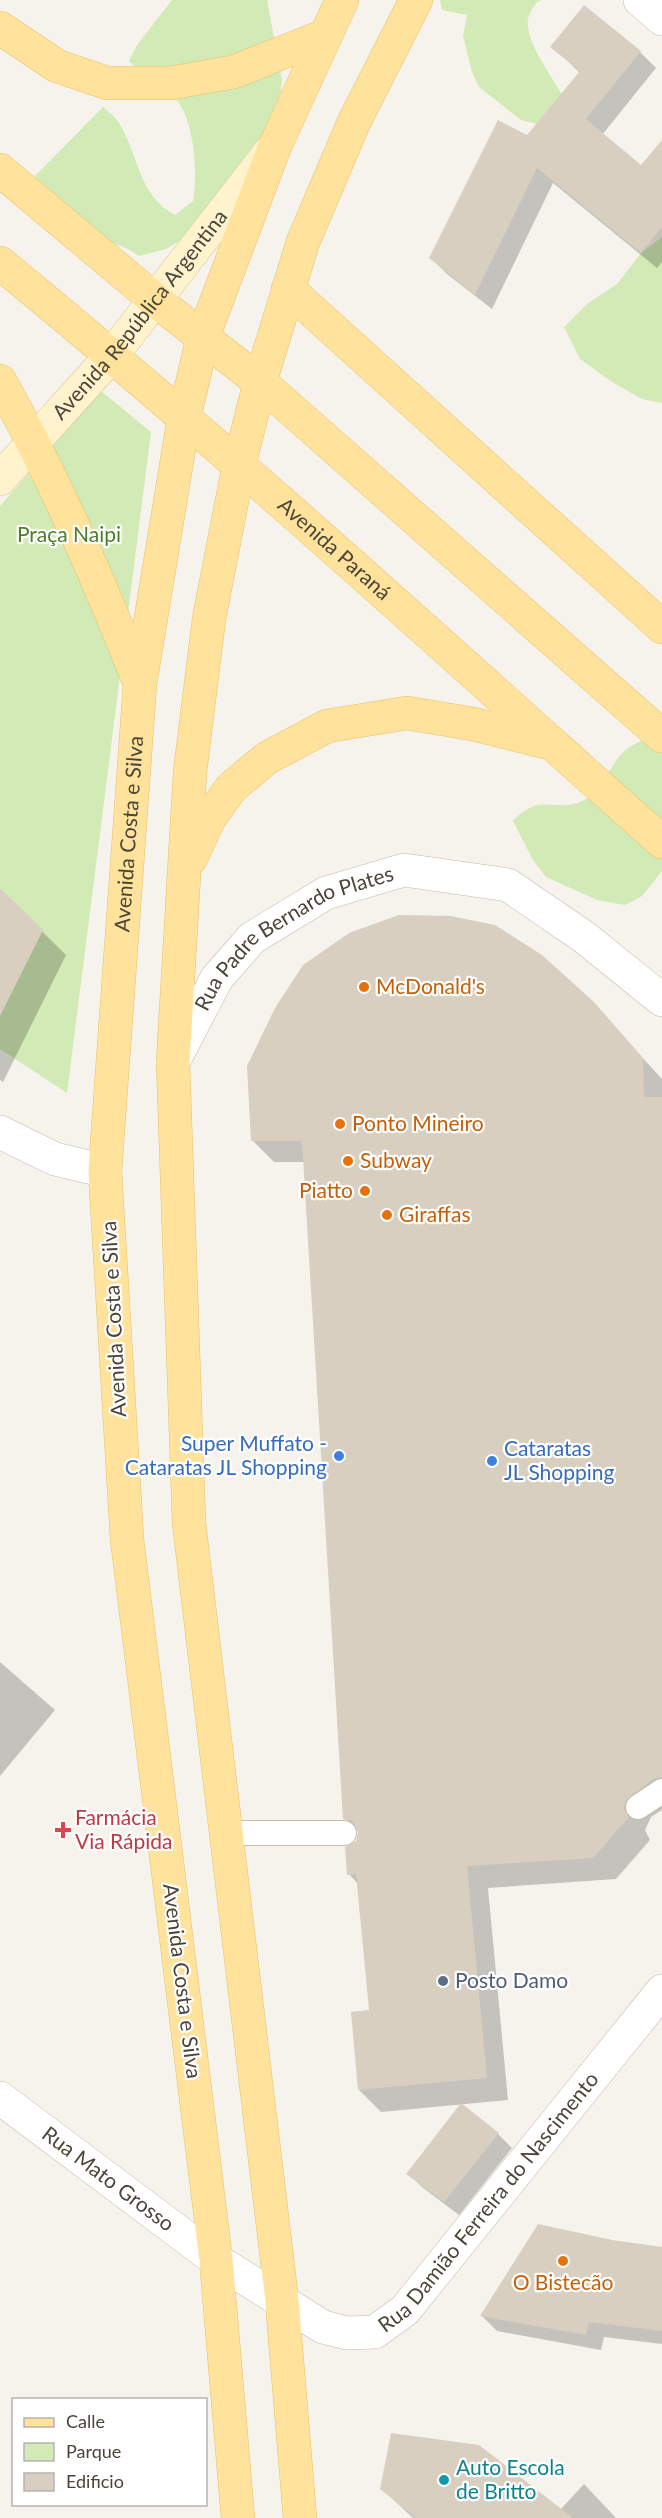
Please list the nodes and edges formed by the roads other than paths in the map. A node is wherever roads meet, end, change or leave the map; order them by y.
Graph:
1 (342, 0) edge
2 (417, 0) edge
3 (640, 0) edge
4 (662, 19) edge
5 (0, 28) edge
6 (324, 36) junction
7 (275, 146) junction
8 (0, 170) edge
9 (0, 263) edge
10 (288, 289) junction
11 (154, 299) junction
12 (203, 337) junction
13 (112, 354) junction
14 (0, 381) edge
15 (260, 382) junction
16 (184, 418) junction
17 (34, 442) junction
18 (239, 465) junction
19 (0, 479) edge
20 (662, 627) edge
21 (140, 684) junction
22 (662, 736) edge
23 (552, 744) junction
24 (662, 843) edge
25 (184, 874) junction
26 (662, 1000) edge
27 (173, 1062) junction
28 (0, 1132) edge
29 (105, 1171) junction
30 (662, 1791) edge
31 (638, 1807) dead end
32 (226, 1833) junction
33 (344, 1833) dead end
34 (662, 1991) edge
35 (0, 2098) edge
36 (216, 2260) junction
37 (282, 2301) junction
38 (234, 2514) edge
39 (300, 2518) edge

1 - 6 main road, Avenida República Argentina
2 - 10 main road
3 - 4 street
5 - 6 main road
6 - 7 main road, Avenida República Argentina
7 - 11 main road, Avenida República Argentina
7 - 12 main road, Avenida República Argentina
8 - 11 main road
9 - 13 main road, Avenida Paraná
10 - 15 main road
10 - 20 main road
11 - 12 main road
11 - 13 main road, Avenida República Argentina
12 - 15 main road
12 - 16 main road, Avenida Costa e Silva
13 - 16 main road, Avenida Paraná
13 - 17 main road, Avenida República Argentina
14 - 17 main road
15 - 18 main road
15 - 22 main road
16 - 18 main road, Avenida Paraná
16 - 21 main road, Avenida Costa e Silva
17 - 19 main road, Avenida República Argentina
17 - 21 main road
18 - 23 main road, Avenida Paraná
18 - 25 main road
21 - 29 main road, Avenida Costa e Silva
23 - 24 main road, Avenida Paraná
23 - 25 main road
25 - 27 main road
26 - 27 street, Rua Padre Bernardo Plates
27 - 32 main road
28 - 29 street
29 - 36 main road, Avenida Costa e Silva
30 - 31 lane
32 - 33 lane
32 - 37 main road
34 - 37 street, Rua Damião Ferreira do Nascimento
35 - 36 street, Rua Mato Grosso
36 - 37 street, Rua Damião Ferreira do Nascimento
36 - 38 main road, Avenida Costa e Silva
37 - 39 main road

